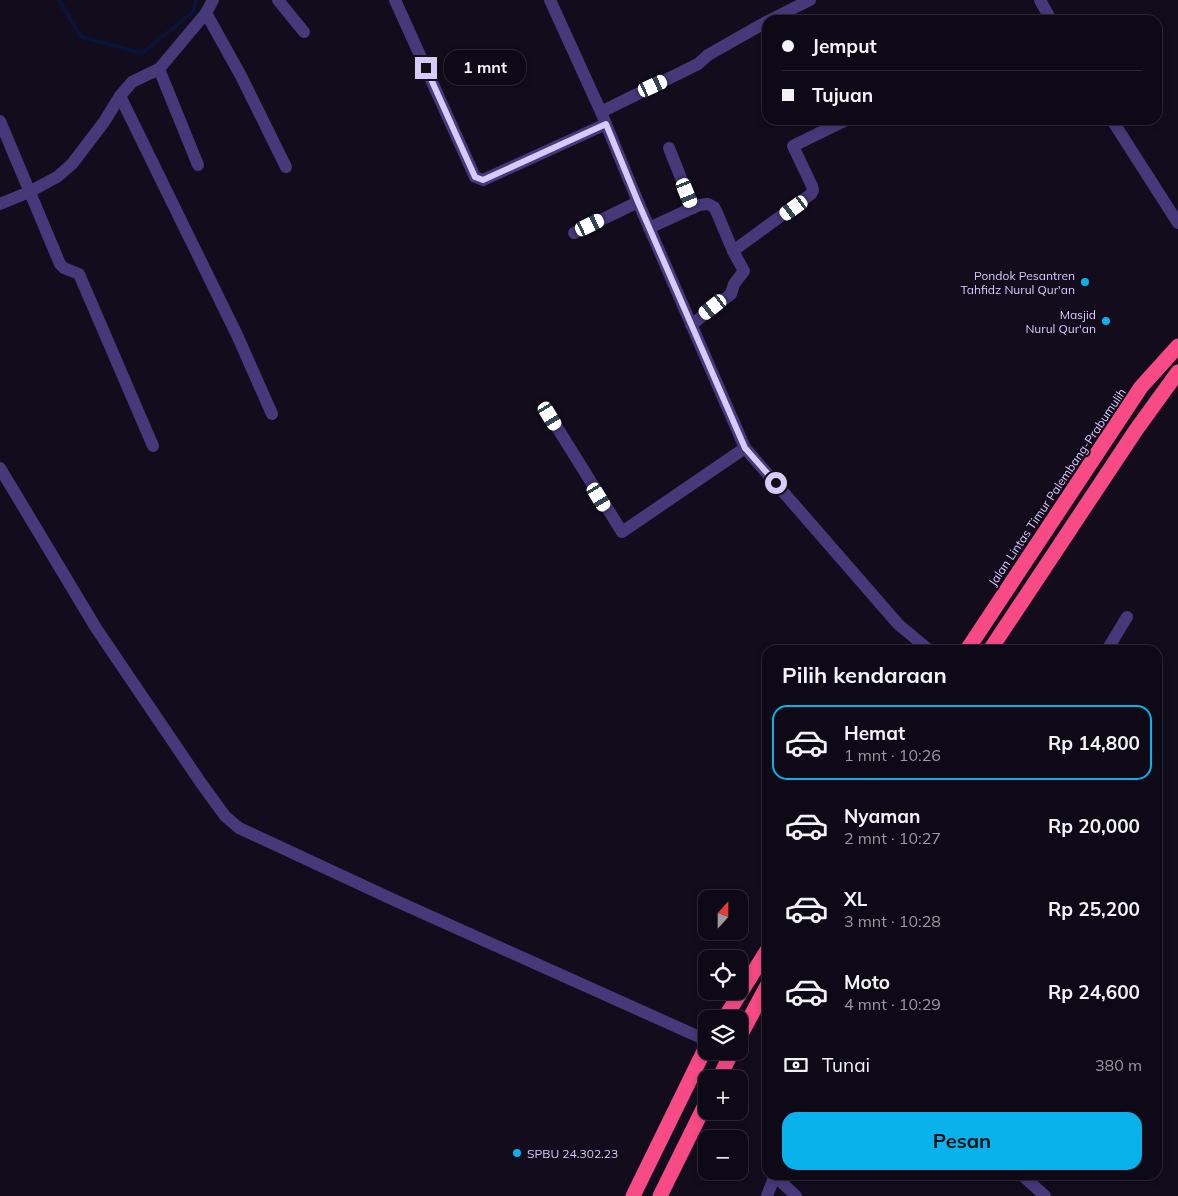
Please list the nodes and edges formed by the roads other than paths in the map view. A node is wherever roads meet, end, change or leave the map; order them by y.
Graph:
1 (213, 0) edge
2 (278, 0) edge
3 (395, 0) edge
4 (550, 0) edge
5 (810, 0) edge
6 (1040, 0) edge
7 (206, 13) junction
8 (781, 15) edge
9 (1048, 15) edge
10 (762, 25) edge
11 (304, 32) dead end
12 (159, 69) junction
13 (120, 96) junction
14 (601, 112) junction
15 (0, 121) edge
16 (606, 124) junction
17 (835, 125) edge
18 (1115, 125) edge
19 (669, 148) dead end
20 (198, 165) dead end
21 (286, 167) dead end
22 (29, 192) junction
23 (638, 202) junction
24 (0, 204) edge
25 (693, 208) junction
26 (1178, 224) edge
27 (649, 228) junction
28 (574, 233) dead end
29 (733, 251) junction
30 (691, 325) junction
31 (1178, 346) edge
32 (1178, 372) edge
33 (272, 414) dead end
34 (550, 416) dead end
35 (153, 446) dead end
36 (745, 448) junction
37 (0, 468) edge
38 (1128, 617) dead end
39 (923, 645) edge
40 (970, 645) edge
41 (993, 645) edge
42 (1110, 645) edge
43 (762, 959) edge
44 (762, 995) edge
45 (730, 1010) edge
46 (748, 1021) edge
47 (698, 1036) edge
48 (700, 1060) edge
49 (698, 1119) edge
50 (773, 1180) edge
51 (779, 1180) edge
52 (1027, 1180) edge
53 (633, 1196) edge
54 (660, 1196) edge
55 (767, 1196) edge
56 (796, 1196) edge
57 (1045, 1196) edge

1 - 7 street
2 - 11 street
3 - 16 street
4 - 14 street
5 - 8 street
6 - 9 street
7 - 12 street
7 - 21 street
10 - 14 street
12 - 13 street
12 - 20 street
13 - 22 street
13 - 33 street
14 - 16 street
15 - 22 street
16 - 23 street
17 - 29 street
18 - 26 street
19 - 25 street
22 - 24 street
22 - 35 street
23 - 27 street
23 - 28 street
25 - 27 street
25 - 29 street
27 - 30 street
29 - 30 street
30 - 36 street
31 - 40 highway, Jalan Lintas Timur Palembang-Prabumulih
32 - 41 highway
34 - 36 street
36 - 39 street
37 - 47 street
38 - 42 street
43 - 45 highway
44 - 46 highway
48 - 53 highway
49 - 54 highway
50 - 55 street
51 - 56 street
52 - 57 street

